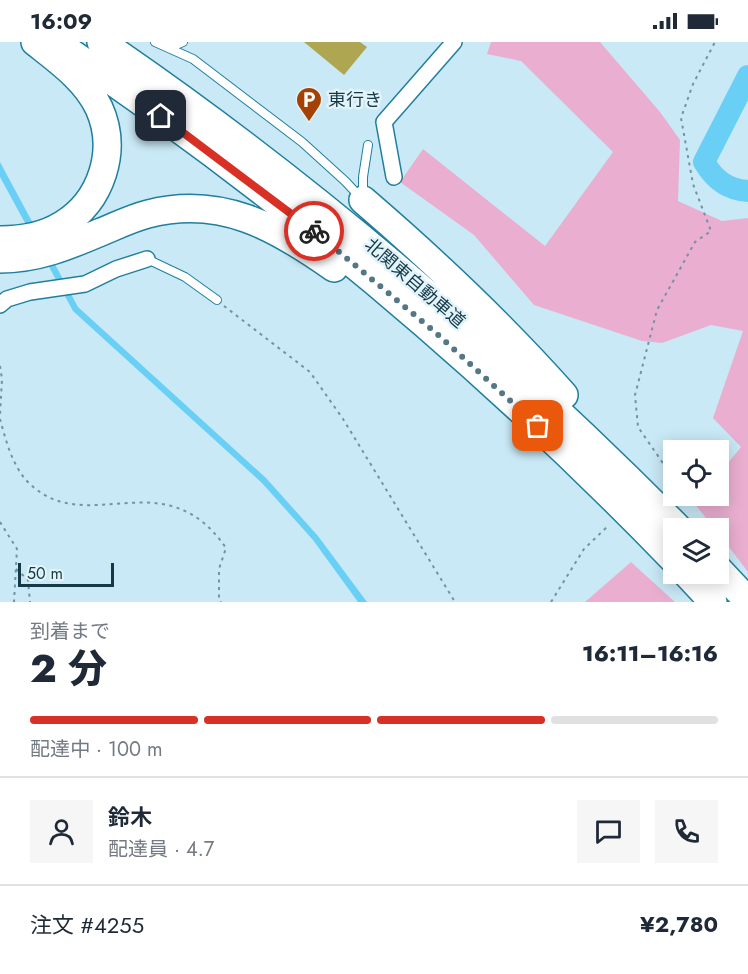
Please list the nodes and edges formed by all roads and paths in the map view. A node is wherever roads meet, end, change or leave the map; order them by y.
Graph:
1 (35, 42) edge
2 (55, 42) edge
3 (101, 42) edge
4 (183, 42) edge
5 (454, 42) edge
6 (715, 42) edge
7 (157, 44) edge
8 (368, 145) dead end
9 (394, 177) dead end
10 (363, 200) junction
11 (0, 240) edge
12 (0, 259) edge
13 (147, 259) joint
14 (2, 300) edge
15 (217, 300) joint
16 (0, 366) edge
17 (0, 417) edge
18 (572, 459) junction
19 (663, 463) edge
20 (670, 518) edge
21 (671, 518) edge
22 (0, 522) edge
23 (609, 525) dead end
24 (663, 549) edge
25 (15, 568) junction
26 (729, 581) edge
27 (696, 584) edge
28 (748, 601) edge
29 (14, 602) edge
30 (30, 602) edge
31 (221, 602) edge
32 (455, 602) edge
33 (551, 602) edge
34 (713, 602) edge

1 - 11 highway
2 - 18 highway, 北関東自動車道
3 - 20 highway, 北関東自動車道
4 - 7 lane
5 - 9 street
6 - 19 path
7 - 10 lane
8 - 10 lane
10 - 21 highway
12 - 18 highway
13 - 14 street
13 - 15 lane
15 - 32 path
16 - 17 path
17 - 31 path
18 - 24 highway, 北関東自動車道
22 - 25 path
23 - 33 path
25 - 29 path
25 - 30 path
26 - 28 highway
27 - 34 highway

